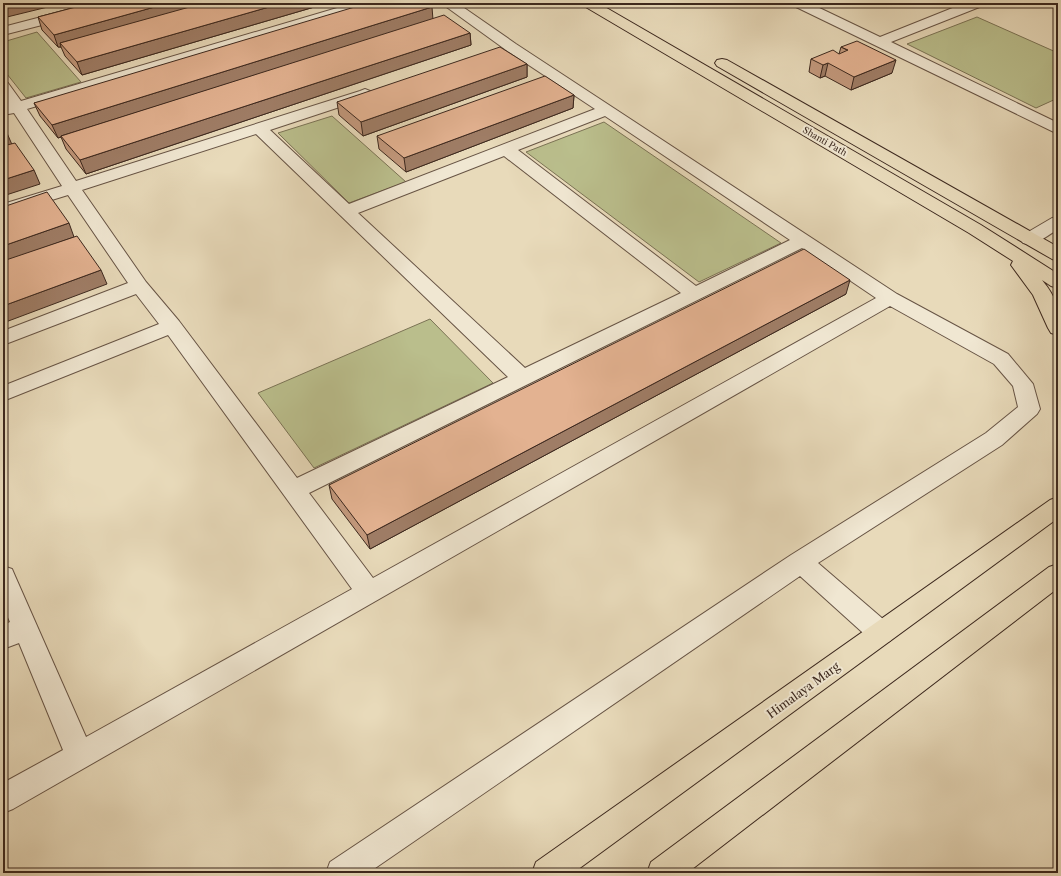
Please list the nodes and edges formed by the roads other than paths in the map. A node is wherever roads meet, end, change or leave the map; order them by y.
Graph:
1 (111, 3) edge
2 (368, 3) edge
3 (448, 3) edge
4 (589, 3) edge
5 (616, 3) edge
6 (799, 3) edge
7 (977, 3) edge
8 (3, 31) edge
9 (879, 42) junction
10 (692, 46) dead end
11 (712, 58) dead end
12 (3, 86) edge
13 (378, 90) edge
14 (11, 109) edge
15 (608, 110) junction
16 (1058, 111) edge
17 (1040, 119) junction
18 (259, 128) junction
19 (1058, 129) edge
20 (506, 149) junction
21 (71, 188) junction
22 (3, 210) edge
23 (347, 211) junction
24 (1058, 222) edge
25 (1029, 239) junction
26 (803, 241) junction
27 (1058, 246) edge
28 (1010, 251) junction
29 (1058, 256) edge
30 (1058, 282) edge
31 (139, 286) junction
32 (694, 294) junction
33 (890, 298) junction
34 (172, 326) junction
35 (1058, 328) edge
36 (3, 338) edge
37 (522, 378) junction
38 (3, 394) edge
39 (294, 490) junction
40 (1058, 506) edge
41 (800, 562) junction
42 (1058, 574) edge
43 (3, 576) edge
44 (369, 592) junction
45 (14, 633) edge
46 (881, 633) junction
47 (80, 755) junction
48 (3, 799) edge
49 (341, 873) edge
50 (548, 873) edge
51 (662, 873) edge

1 - 8 street
2 - 14 street
3 - 15 street
4 - 28 main road, Shanti Path
5 - 10 main road
6 - 9 street
7 - 9 street
9 - 17 street
11 - 25 main road, Shanti Path
12 - 14 street
13 - 18 street
14 - 21 street
15 - 20 street
15 - 26 street
16 - 17 street
17 - 19 street
18 - 21 street
18 - 23 street
20 - 23 street
20 - 32 street
21 - 22 street
21 - 31 street
23 - 37 street
24 - 25 street
25 - 27 main road
25 - 29 main road, Shanti Path
26 - 32 street
26 - 33 street
28 - 30 main road, Shanti Path
28 - 35 main road
31 - 34 street
31 - 36 street
32 - 37 street
33 - 41 street
33 - 44 street
34 - 38 street
34 - 39 street
37 - 39 street
39 - 44 street
40 - 46 main road, Himalaya Marg
41 - 46 street
41 - 49 street
42 - 51 main road
43 - 45 street
44 - 47 street
45 - 47 street
46 - 50 main road, Himalaya Marg
47 - 48 street

